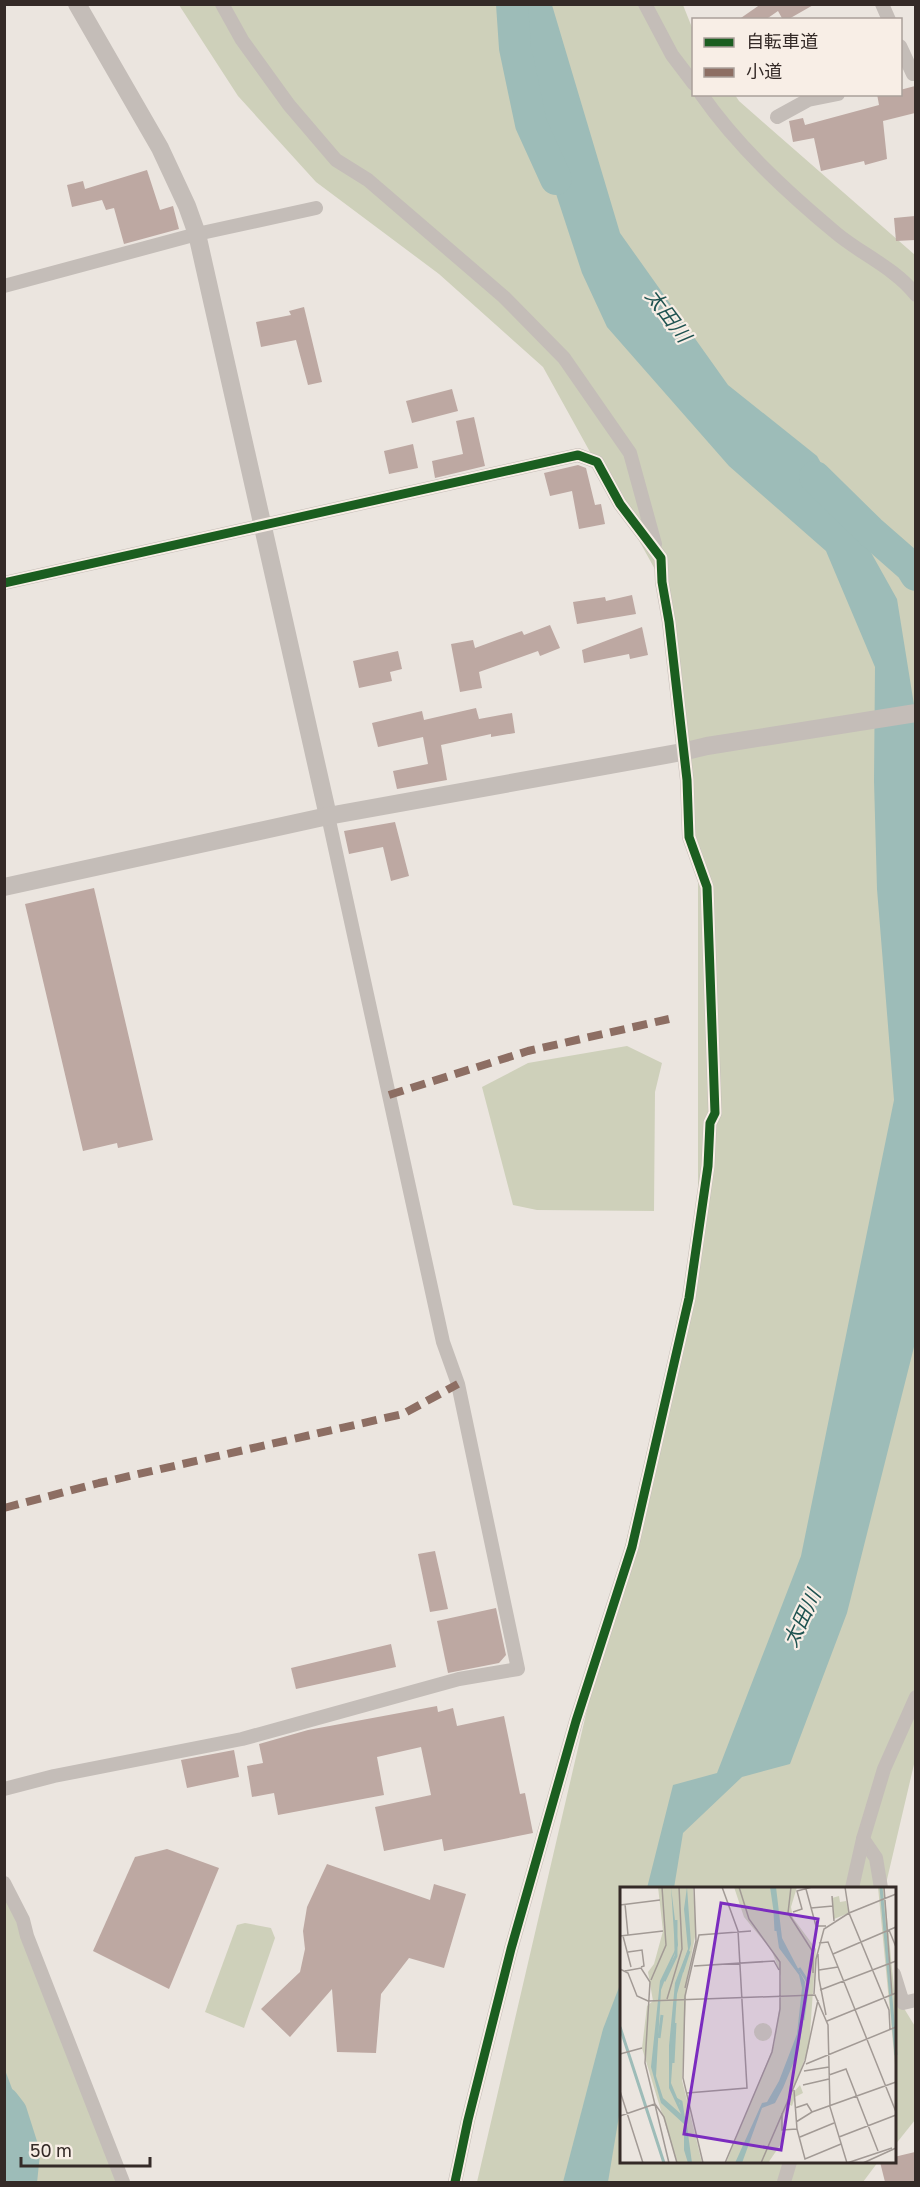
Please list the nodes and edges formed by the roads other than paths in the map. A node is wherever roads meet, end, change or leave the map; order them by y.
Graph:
1 (77, 4) edge
2 (222, 4) edge
3 (645, 4) edge
4 (882, 4) edge
5 (888, 18) edge
6 (902, 52) edge
7 (910, 75) edge
8 (692, 83) edge
9 (702, 96) edge
10 (806, 97) edge
11 (777, 117) dead end
12 (316, 208) dead end
13 (197, 234) junction
14 (4, 286) edge
15 (915, 296) edge
16 (262, 524) junction
17 (657, 550) junction
18 (4, 583) edge
19 (915, 713) edge
20 (682, 752) junction
21 (328, 816) junction
22 (4, 887) edge
23 (915, 1697) edge
24 (4, 1789) edge
25 (863, 1839) junction
26 (4, 1883) edge
27 (852, 1887) edge
28 (881, 1887) edge
29 (896, 1980) edge
30 (915, 2000) edge
31 (790, 2163) edge
32 (123, 2182) edge
33 (455, 2182) edge
34 (784, 2182) edge

1 - 13 street
2 - 17 street
3 - 8 street
4 - 5 street
6 - 7 street
9 - 15 street
10 - 11 street
12 - 13 street
13 - 14 street
13 - 16 street
16 - 17 street
16 - 18 street
16 - 21 street
17 - 20 street
19 - 20 street
20 - 21 street
20 - 33 street
21 - 22 street
21 - 24 street
23 - 25 street
25 - 27 street
25 - 28 street
26 - 32 street
29 - 30 street
31 - 34 street

